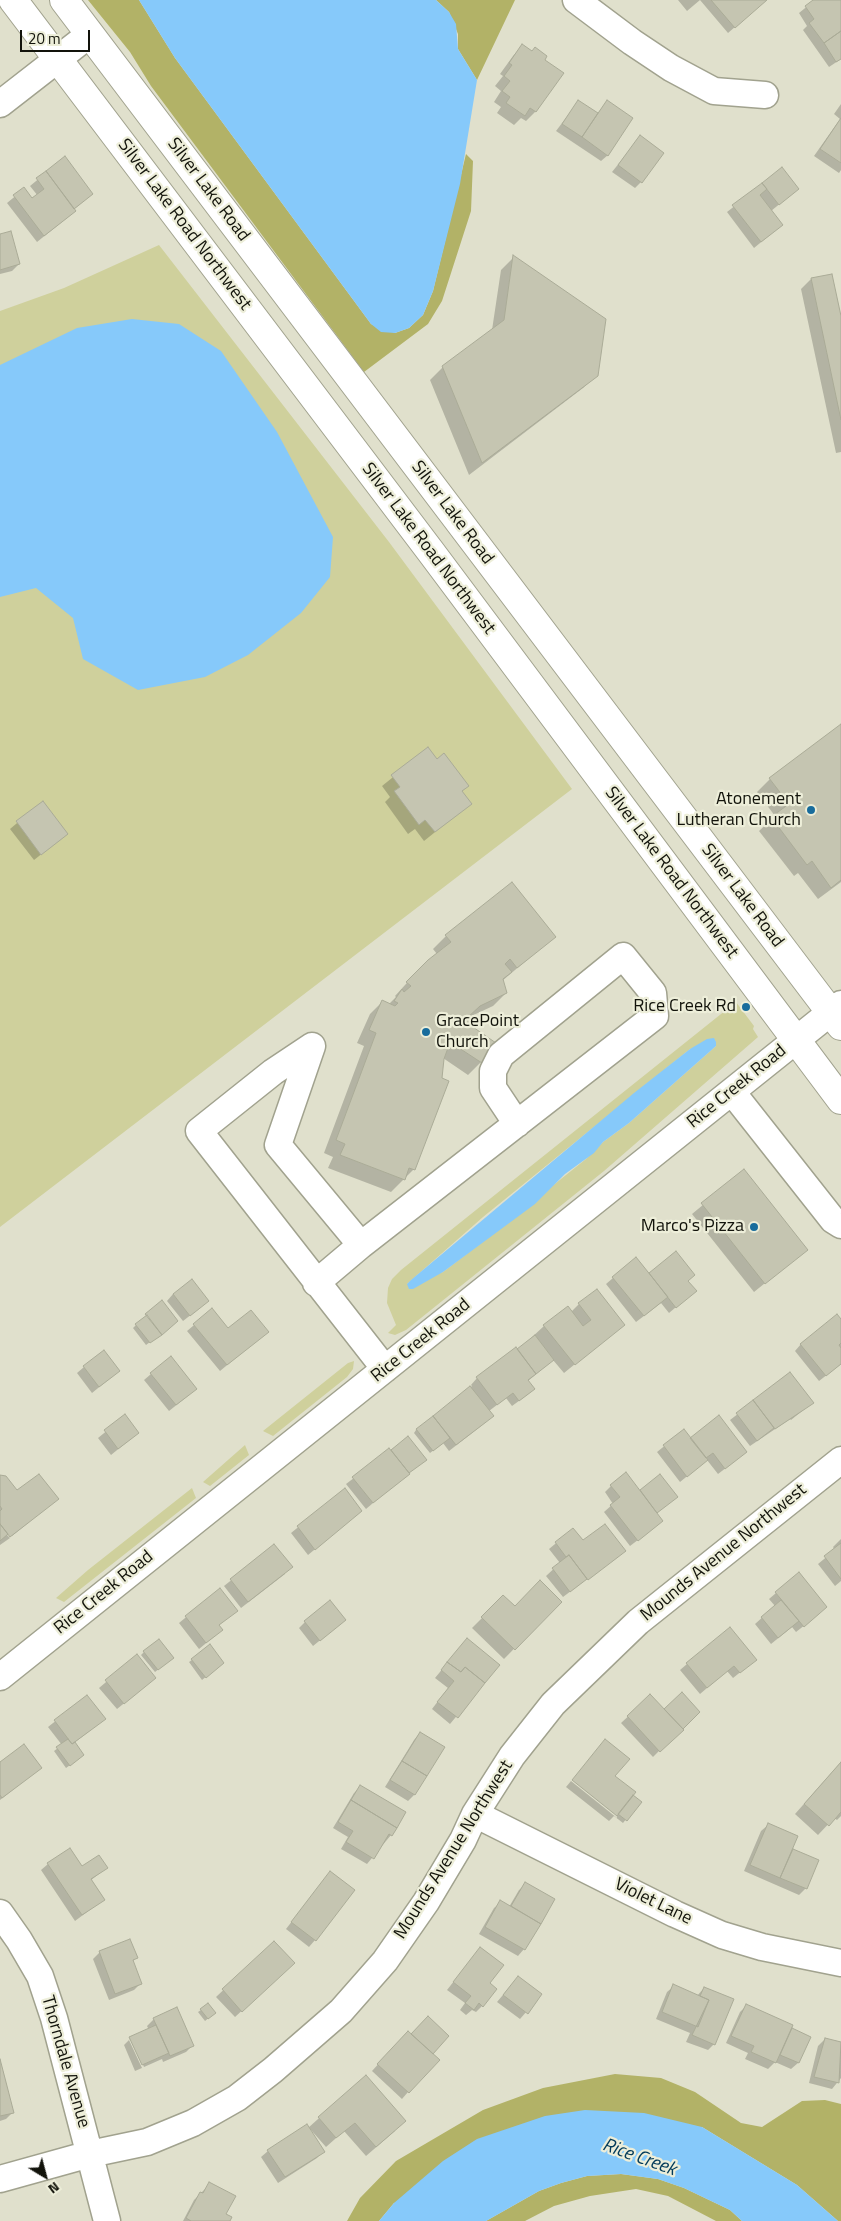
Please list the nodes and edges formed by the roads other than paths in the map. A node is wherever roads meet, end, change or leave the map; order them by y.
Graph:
1 (13, 0) edge
2 (64, 0) edge
3 (576, 0) edge
4 (90, 34) junction
5 (59, 59) junction
6 (764, 95) dead end
7 (0, 104) edge
8 (837, 1014) edge
9 (796, 1040) junction
10 (732, 1092) junction
11 (841, 1100) edge
12 (517, 1124) junction
13 (841, 1224) edge
14 (361, 1245) junction
15 (316, 1283) junction
16 (385, 1369) junction
17 (841, 1460) edge
18 (0, 1677) edge
19 (475, 1814) junction
20 (0, 1913) edge
21 (841, 1963) edge
22 (90, 2154) junction
23 (0, 2179) edge
24 (107, 2221) edge

1 - 5 main road, Silver Lake Road Northwest
2 - 4 main road, Silver Lake Road
3 - 6 street
4 - 5 street
4 - 8 main road, Silver Lake Road
5 - 7 street
5 - 9 main road, Silver Lake Road Northwest
8 - 9 street, Rice Creek Road
9 - 10 street, Rice Creek Road
9 - 11 main road, Silver Lake Road Northwest
10 - 13 street
10 - 16 street, Rice Creek Road
12 - 12 street
12 - 14 street
14 - 15 street
14 - 15 street
15 - 16 street
16 - 18 street, Rice Creek Road
17 - 19 street, Mounds Avenue Northwest
19 - 21 street, Violet Lane
19 - 22 street, Mounds Avenue Northwest
20 - 22 street, Thorndale Avenue
22 - 23 street, Mounds Avenue Northwest
22 - 24 street, Thorndale Avenue

